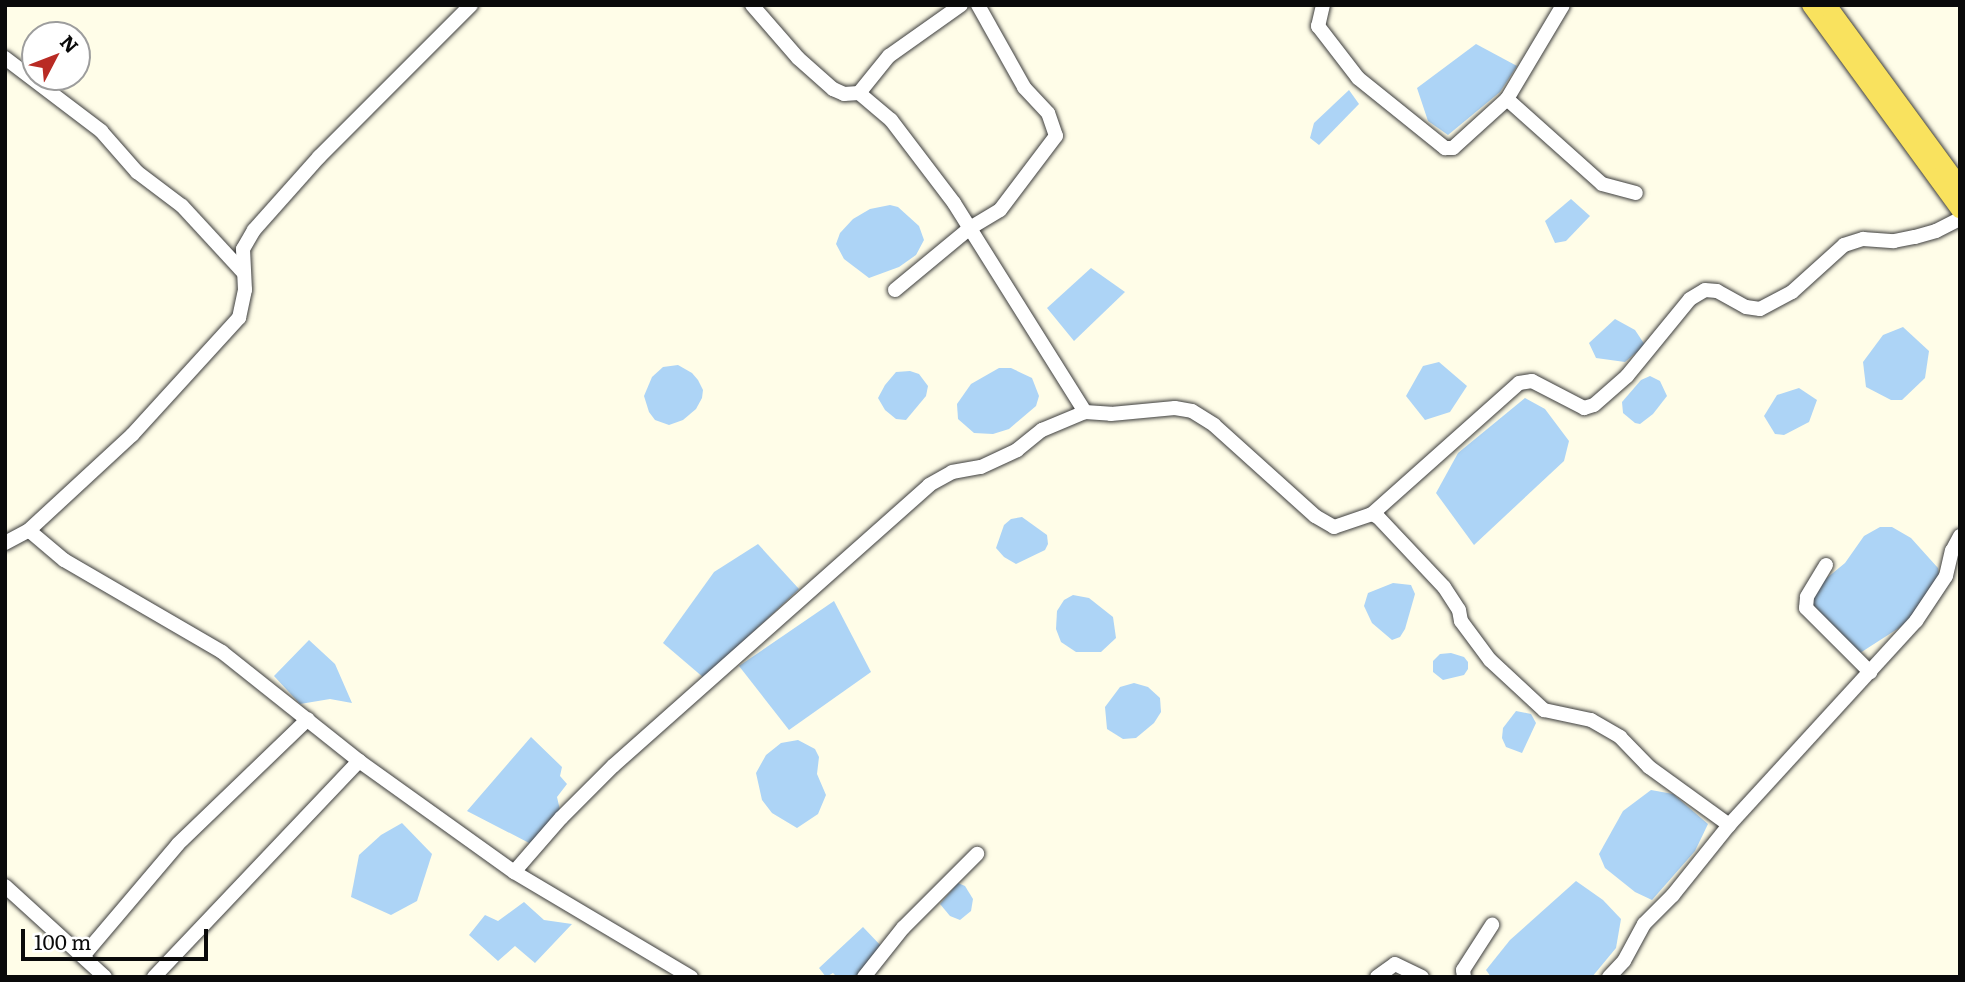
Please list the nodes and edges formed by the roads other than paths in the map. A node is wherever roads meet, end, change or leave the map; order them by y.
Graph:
1 (471, 5) edge
2 (752, 5) edge
3 (961, 5) edge
4 (978, 5) edge
5 (1322, 5) edge
6 (1563, 5) edge
7 (1811, 5) edge
8 (1827, 5) edge
9 (5, 58) edge
10 (859, 93) junction
11 (1507, 99) junction
12 (1960, 187) edge
13 (1636, 193) dead end
14 (1960, 209) edge
15 (1960, 219) edge
16 (970, 229) junction
17 (243, 272) junction
18 (895, 289) dead end
19 (1085, 412) junction
20 (1372, 514) junction
21 (32, 533) dead end
22 (1960, 536) edge
23 (5, 543) edge
24 (1826, 565) dead end
25 (1870, 672) junction
26 (308, 719) junction
27 (359, 761) junction
28 (1729, 825) junction
29 (977, 854) dead end
30 (514, 872) junction
31 (5, 886) edge
32 (1492, 925) dead end
33 (84, 956) junction
34 (105, 977) edge
35 (154, 977) edge
36 (691, 977) edge
37 (864, 977) edge
38 (1377, 977) edge
39 (1422, 977) edge
40 (1464, 977) edge
41 (1609, 977) edge

1 - 17 street
2 - 10 street
3 - 10 street
4 - 16 street
5 - 11 street
6 - 11 street
7 - 14 main road
8 - 12 main road
9 - 17 street
10 - 16 street
11 - 13 street
15 - 20 street
16 - 18 street
16 - 19 street
17 - 23 street
19 - 20 street
19 - 30 street
20 - 28 street
21 - 26 street
22 - 25 street
24 - 25 street
25 - 28 street
26 - 27 street
26 - 33 street
27 - 30 street
27 - 35 street
28 - 41 street
29 - 37 street
30 - 36 street
31 - 33 street
32 - 40 street
33 - 34 street
38 - 39 street

